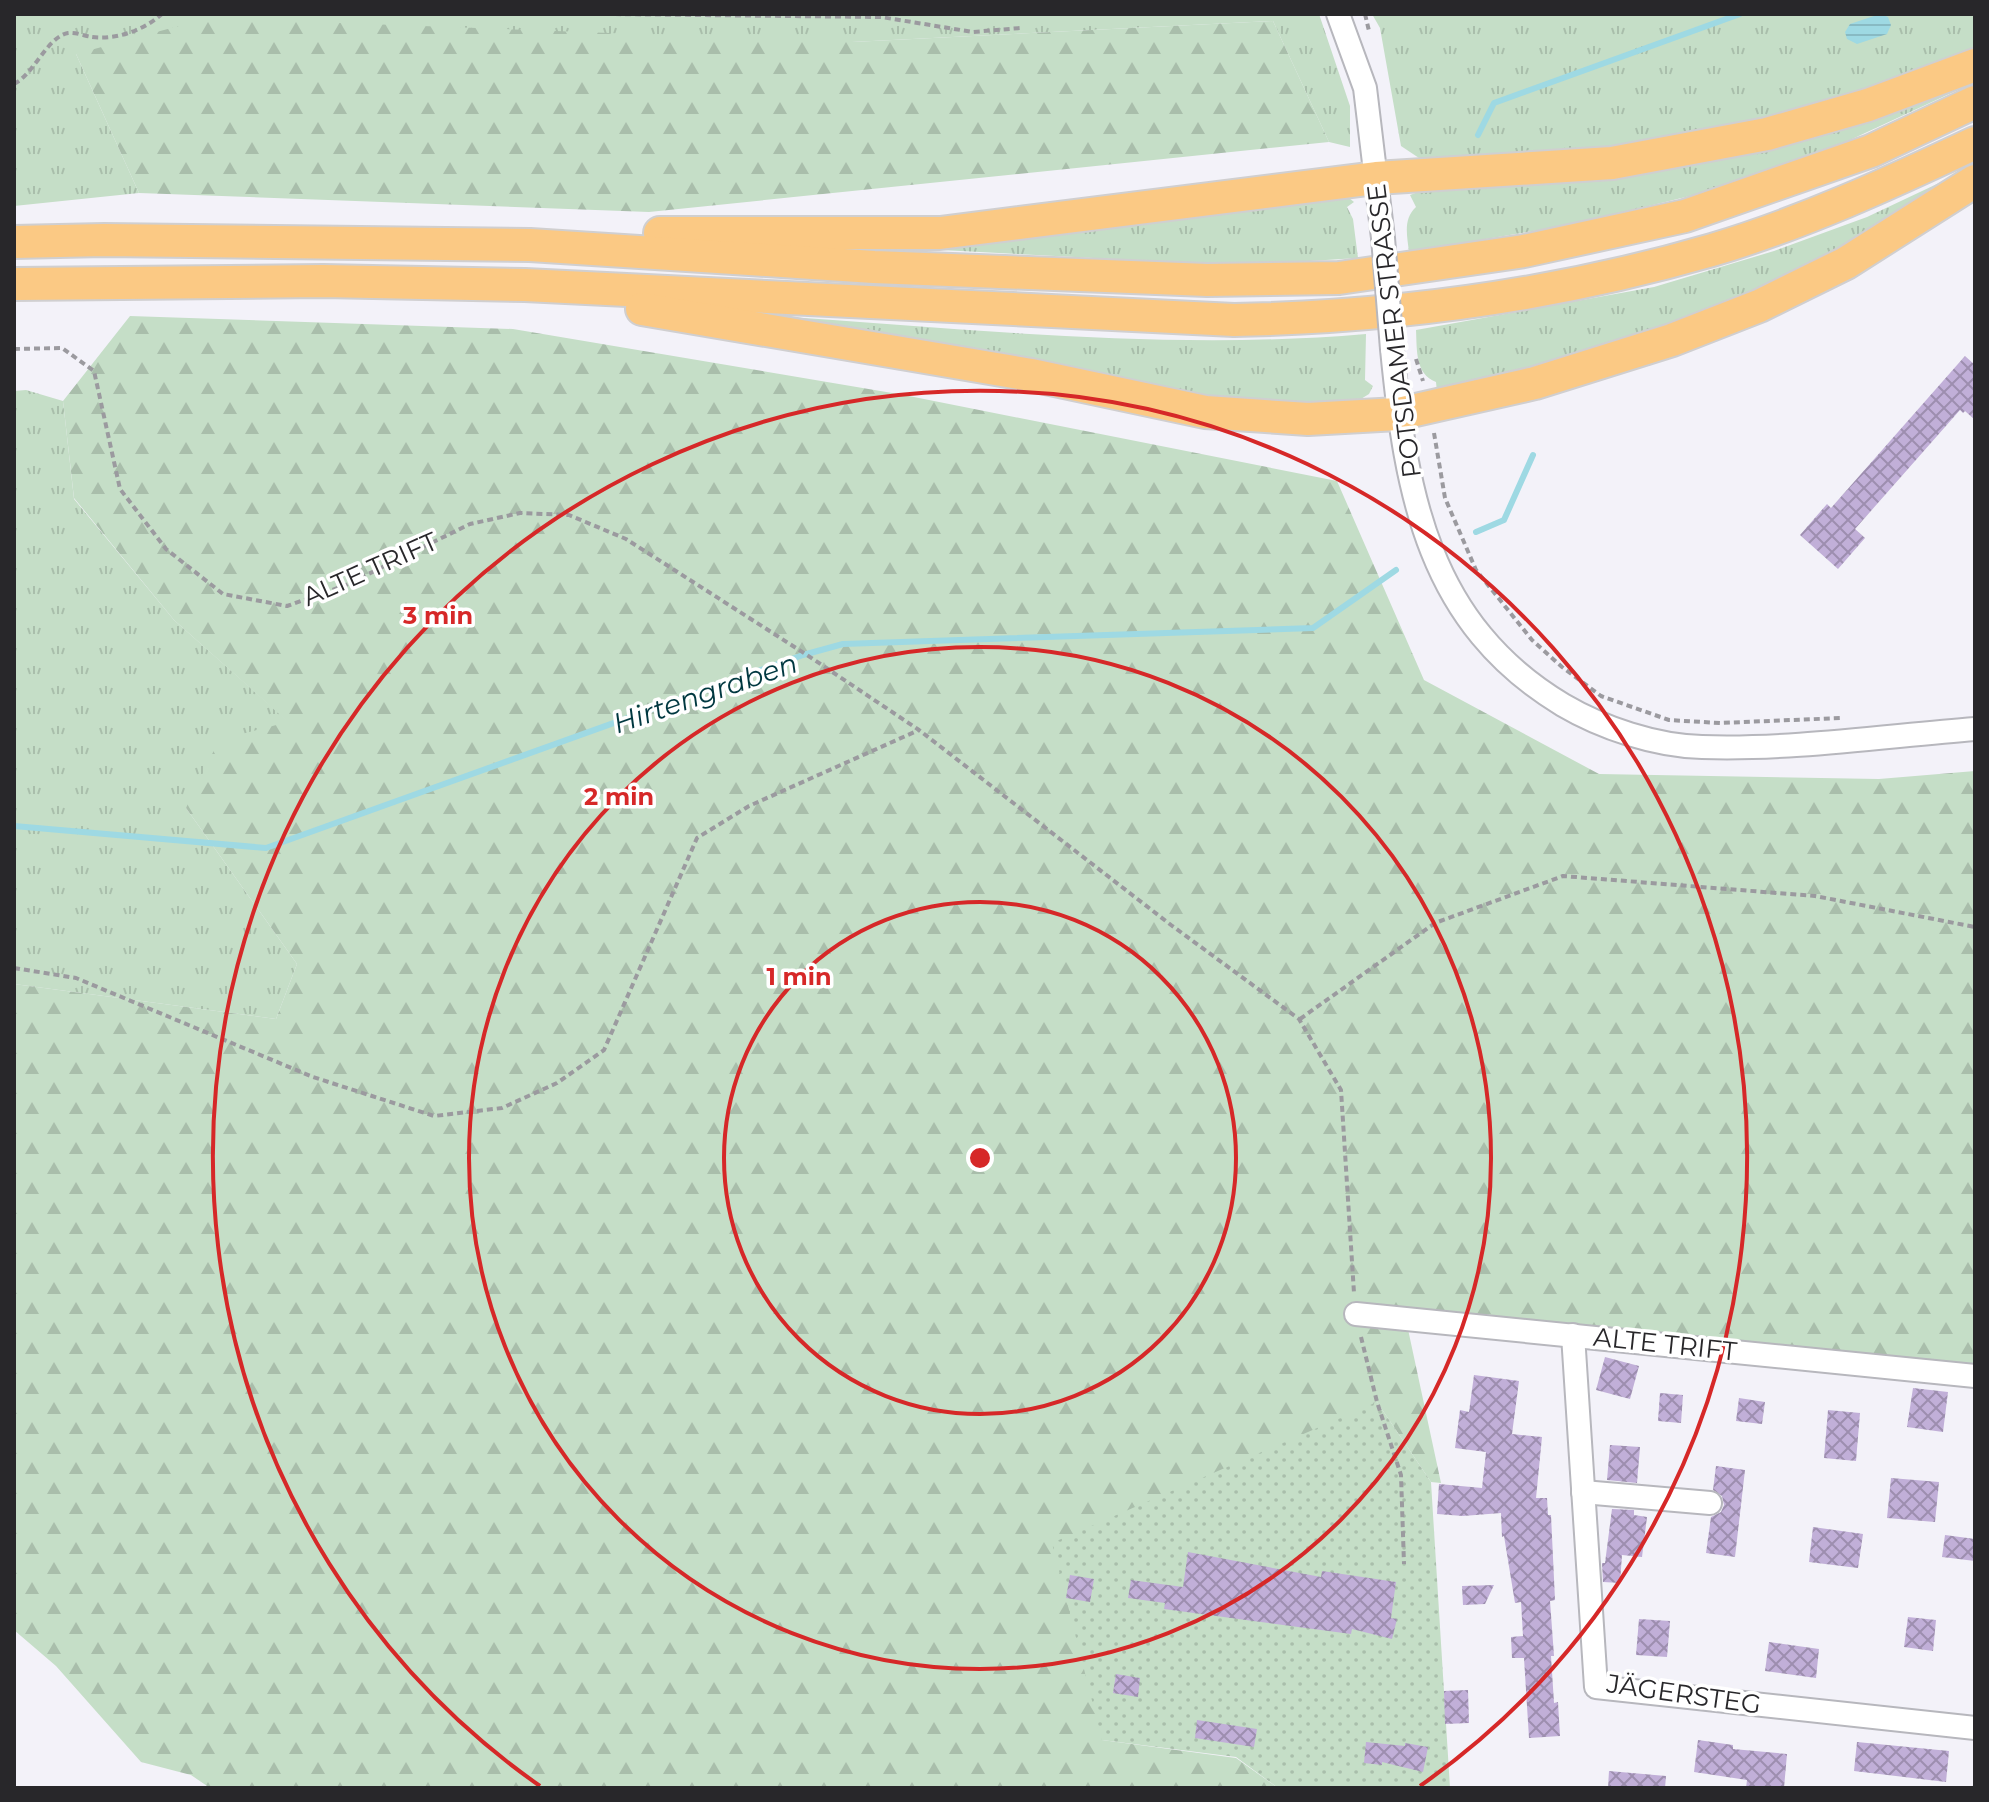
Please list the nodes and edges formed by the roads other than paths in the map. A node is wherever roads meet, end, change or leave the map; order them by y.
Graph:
1 (1338, 14) edge
2 (1975, 65) edge
3 (1975, 102) edge
4 (1975, 143) edge
5 (1376, 178) junction
6 (1975, 181) edge
7 (14, 242) edge
8 (530, 245) junction
9 (14, 284) edge
10 (525, 285) junction
11 (1398, 414) junction
12 (1975, 729) edge
13 (1356, 1314) road end
14 (1573, 1335) junction
15 (1975, 1376) edge
16 (1583, 1492) junction
17 (1710, 1503) dead end
18 (1975, 1728) edge

1 - 5 street, POTSDAMER STRASSE
2 - 5 highway
3 - 8 highway
4 - 10 highway
5 - 8 highway
5 - 11 street, POTSDAMER STRASSE, bridge
6 - 11 highway
7 - 8 highway
9 - 10 highway
10 - 11 highway
11 - 12 street, POTSDAMER STRASSE
13 - 14 street, ALTE TRIFT
14 - 15 street, ALTE TRIFT
14 - 16 street, JÄGERSTEG
16 - 17 street
16 - 18 street, JÄGERSTEG

